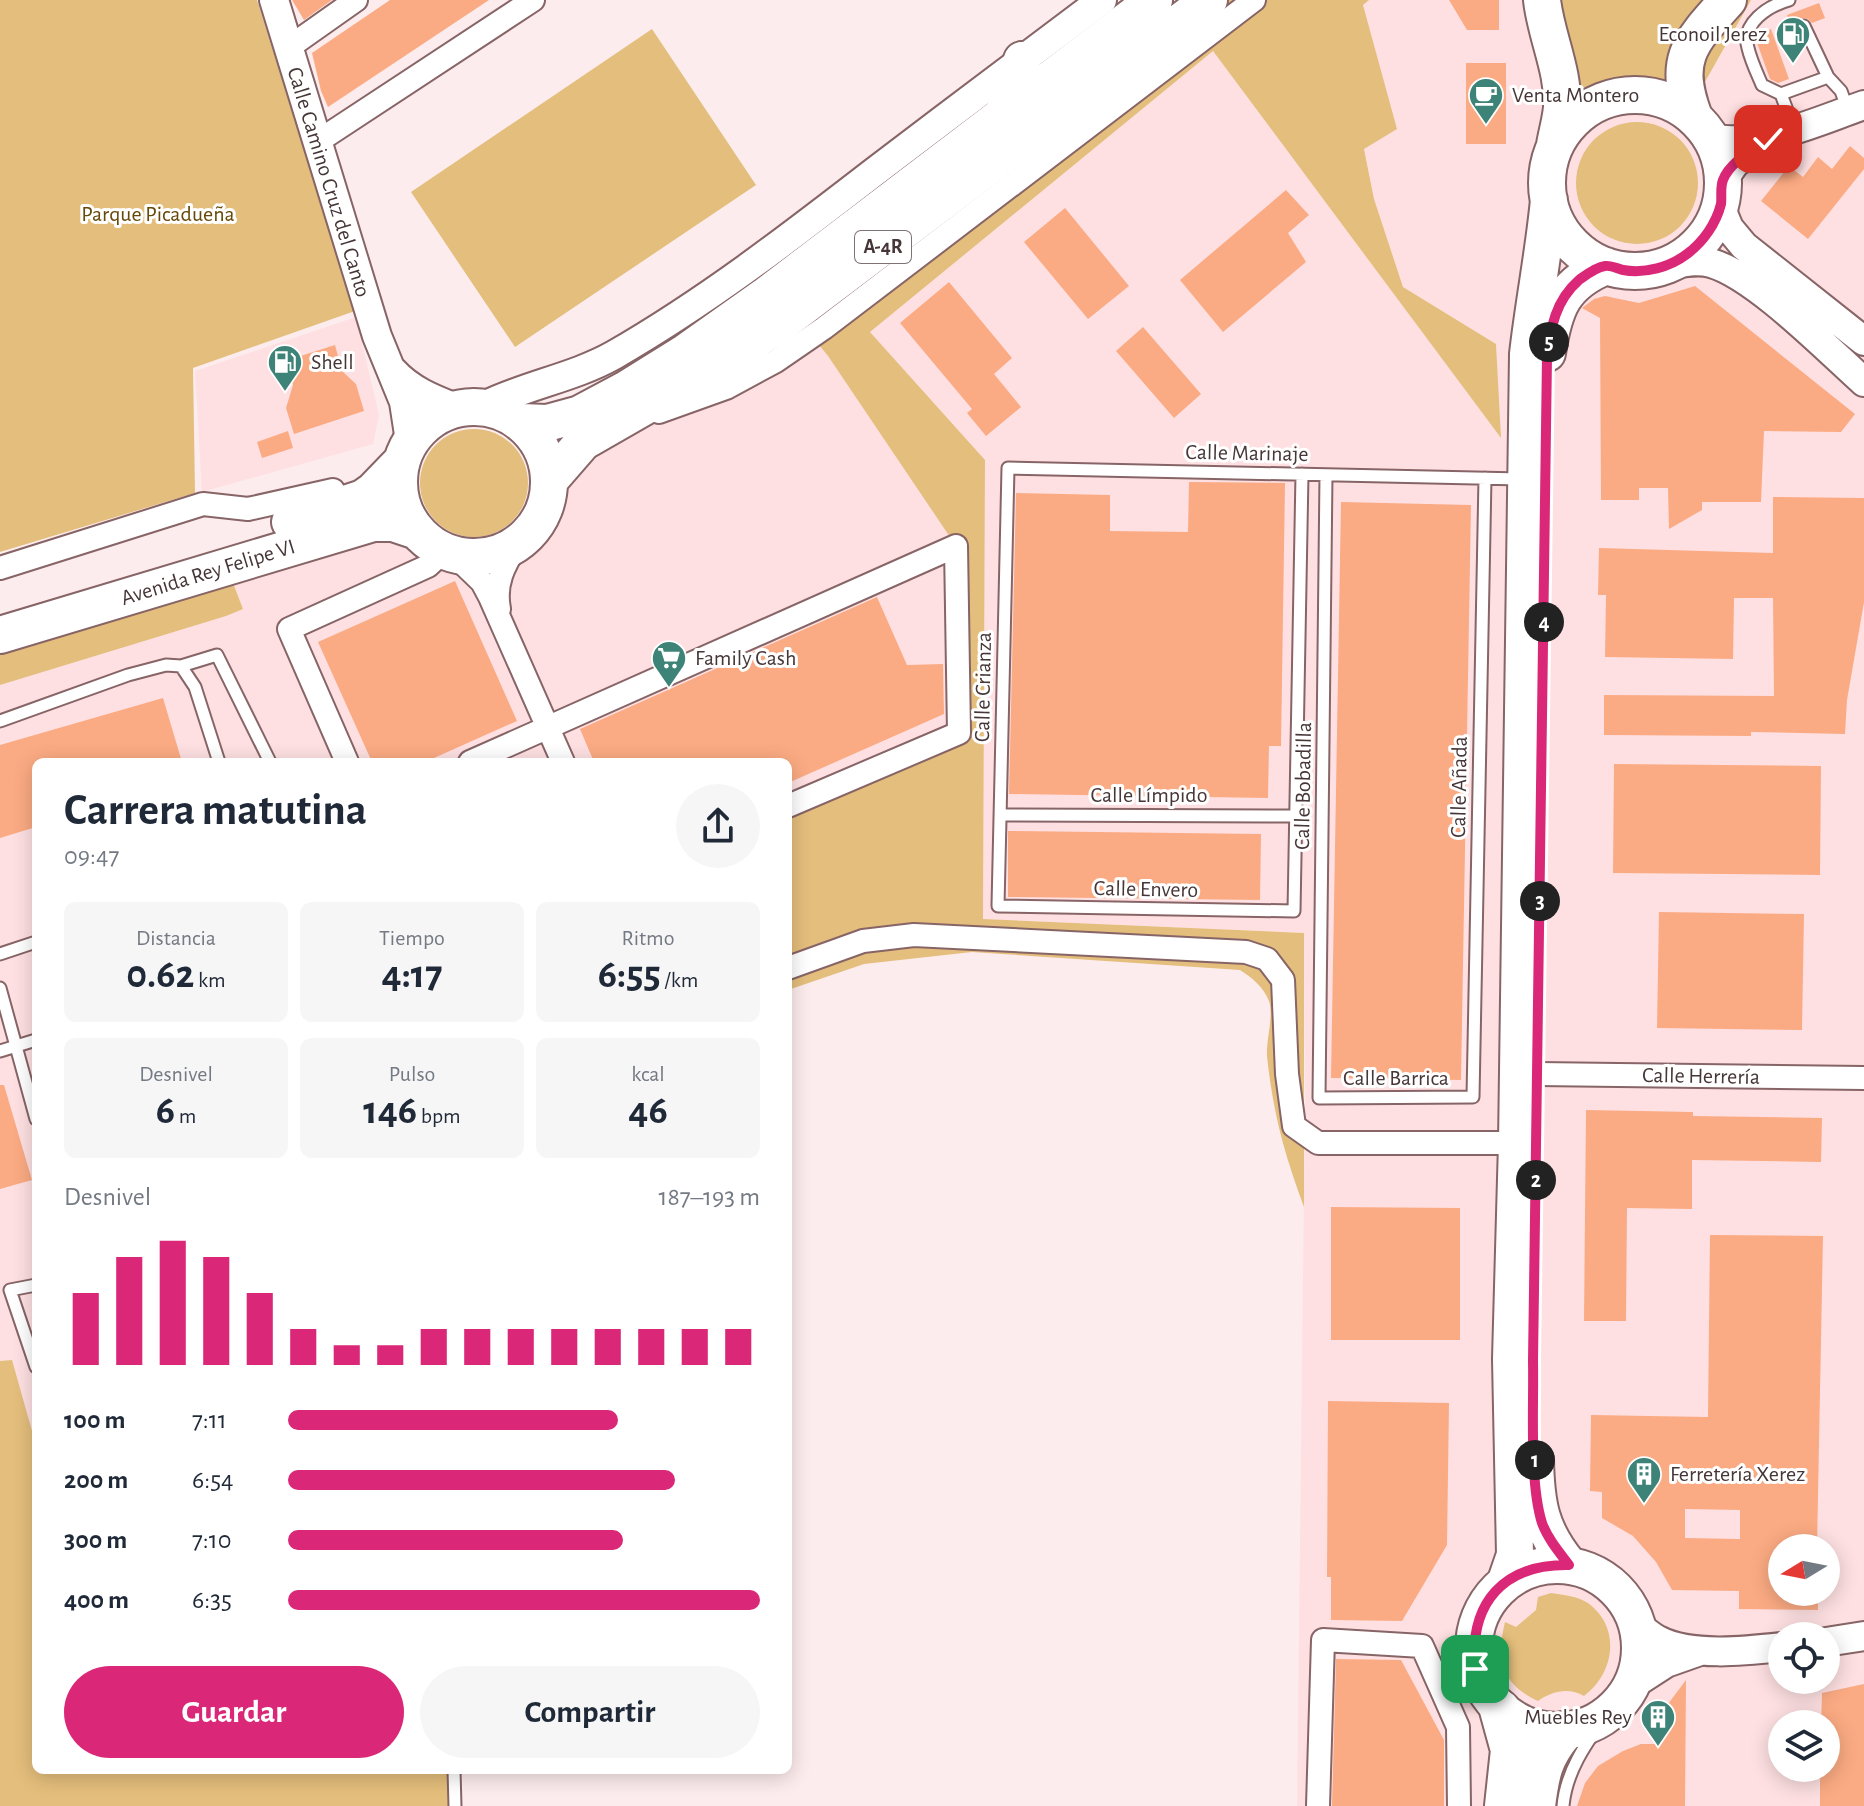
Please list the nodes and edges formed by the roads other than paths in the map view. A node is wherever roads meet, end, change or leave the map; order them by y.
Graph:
1 (274, 0) edge
2 (356, 0) edge
3 (533, 0) edge
4 (1102, 0) edge
5 (1154, 0) edge
6 (1209, 0) edge
7 (1254, 0) edge
8 (1529, 0) edge
9 (1542, 0) edge
10 (1728, 0) edge
11 (1793, 4) edge
12 (1804, 26) dead end
13 (1549, 40) junction
14 (288, 48) junction
15 (1022, 60) junction
16 (1828, 77) junction
17 (1781, 94) junction
18 (1856, 108) edge
19 (1003, 115) junction
20 (1703, 128) junction
21 (1795, 129) junction
22 (1768, 139) junction
23 (317, 142) junction
24 (1555, 147) junction
25 (1722, 193) junction
26 (1549, 200) junction
27 (1667, 265) junction
28 (1606, 266) junction
29 (1864, 341) edge
30 (387, 364) junction
31 (1864, 382) edge
32 (470, 407) junction
33 (521, 422) junction
34 (605, 431) junction
35 (401, 458) junction
36 (1008, 468) joint
37 (1302, 474) junction
38 (1326, 475) junction
39 (1485, 478) junction
40 (1526, 479) junction
41 (550, 480) junction
42 (517, 544) junction
43 (438, 545) junction
44 (0, 568) edge
45 (0, 609) edge
46 (501, 618) junction
47 (0, 635) edge
48 (181, 666) junction
49 (0, 721) edge
50 (547, 726) junction
51 (218, 758) edge
52 (268, 758) edge
53 (345, 758) edge
54 (479, 758) edge
55 (561, 758) edge
56 (792, 804) edge
57 (1000, 815) junction
58 (1297, 816) junction
59 (998, 906) joint
60 (1294, 911) joint
61 (32, 943) edge
62 (0, 954) edge
63 (792, 967) edge
64 (0, 988) edge
65 (32, 1041) edge
66 (16, 1046) junction
67 (0, 1051) edge
68 (1537, 1074) junction
69 (1864, 1078) edge
70 (1473, 1097) joint
71 (1319, 1098) joint
72 (32, 1106) edge
73 (1517, 1143) junction
74 (32, 1286) edge
75 (32, 1355) edge
76 (1569, 1565) junction
77 (1506, 1581) junction
78 (1637, 1625) junction
79 (1864, 1636) edge
80 (1840, 1640) edge
81 (1768, 1648) edge
82 (1700, 1651) junction
83 (1632, 1685) junction
84 (1500, 1710) junction
85 (1604, 1718) junction
86 (1563, 1732) junction
87 (454, 1774) edge
88 (455, 1806) edge
89 (1318, 1806) edge
90 (1459, 1806) edge
91 (1505, 1806) edge
92 (1535, 1806) edge
93 (1563, 1806) edge

1 - 14 street, Calle Camino Cruz del Canto
2 - 14 street
3 - 23 street
4 - 15 street
5 - 19 main road, A-4R
6 - 34 main road, A-4R
7 - 34 street
8 - 13 street
9 - 13 main road
10 - 20 main road
11 - 17 lane
12 - 16 lane
13 - 24 main road
14 - 23 street, Calle Camino Cruz del Canto
15 - 19 main road
15 - 32 street
16 - 17 lane
16 - 18 lane
17 - 21 lane
18 - 21 street
19 - 33 main road, A-4R
20 - 22 street
20 - 24 main road
20 - 25 main road
21 - 22 street
22 - 25 street
23 - 30 street, Calle Camino Cruz del Canto
24 - 26 main road
25 - 27 main road
25 - 29 street
26 - 28 main road
26 - 40 main road
27 - 28 main road
27 - 31 street
28 - 68 main road
30 - 32 street
30 - 35 street, Calle Camino Cruz del Canto
32 - 33 main road
32 - 35 main road
33 - 41 main road
34 - 41 main road, A-4R
35 - 43 main road
35 - 44 street
35 - 45 main road, Avenida Rey Felipe VI
36 - 37 lane, Calle Marinaje
36 - 57 lane, Calle Crianza
37 - 38 lane, Calle Marinaje
37 - 58 lane, Calle Bobadilla
38 - 39 lane, Calle Marinaje
38 - 71 lane, Calle Bobadilla
39 - 40 lane, Calle Marinaje
39 - 70 lane, Calle Añada
40 - 73 main road
41 - 42 main road
42 - 43 main road
42 - 46 street
43 - 46 street
43 - 47 main road, Avenida Rey Felipe VI
43 - 53 street
46 - 50 street
48 - 49 lane
48 - 51 lane
48 - 52 lane
50 - 54 street
50 - 55 street
50 - 56 street
57 - 58 lane, Calle Límpido
57 - 59 lane, Calle Crianza
58 - 60 lane, Calle Bobadilla
59 - 60 lane, Calle Envero
61 - 62 lane
63 - 73 street
64 - 66 lane
65 - 66 lane
66 - 67 lane
66 - 72 lane
68 - 69 street, Calle Herrería
68 - 76 main road
70 - 71 lane, Calle Barrica
73 - 77 main road
74 - 75 lane
76 - 77 main road
76 - 78 main road
77 - 84 main road
78 - 82 street
78 - 83 main road
79 - 80 street
81 - 82 street
82 - 83 street
83 - 85 main road
84 - 86 main road
84 - 91 highway
85 - 86 main road
85 - 93 lane
86 - 92 highway
87 - 88 lane
89 - 90 street

